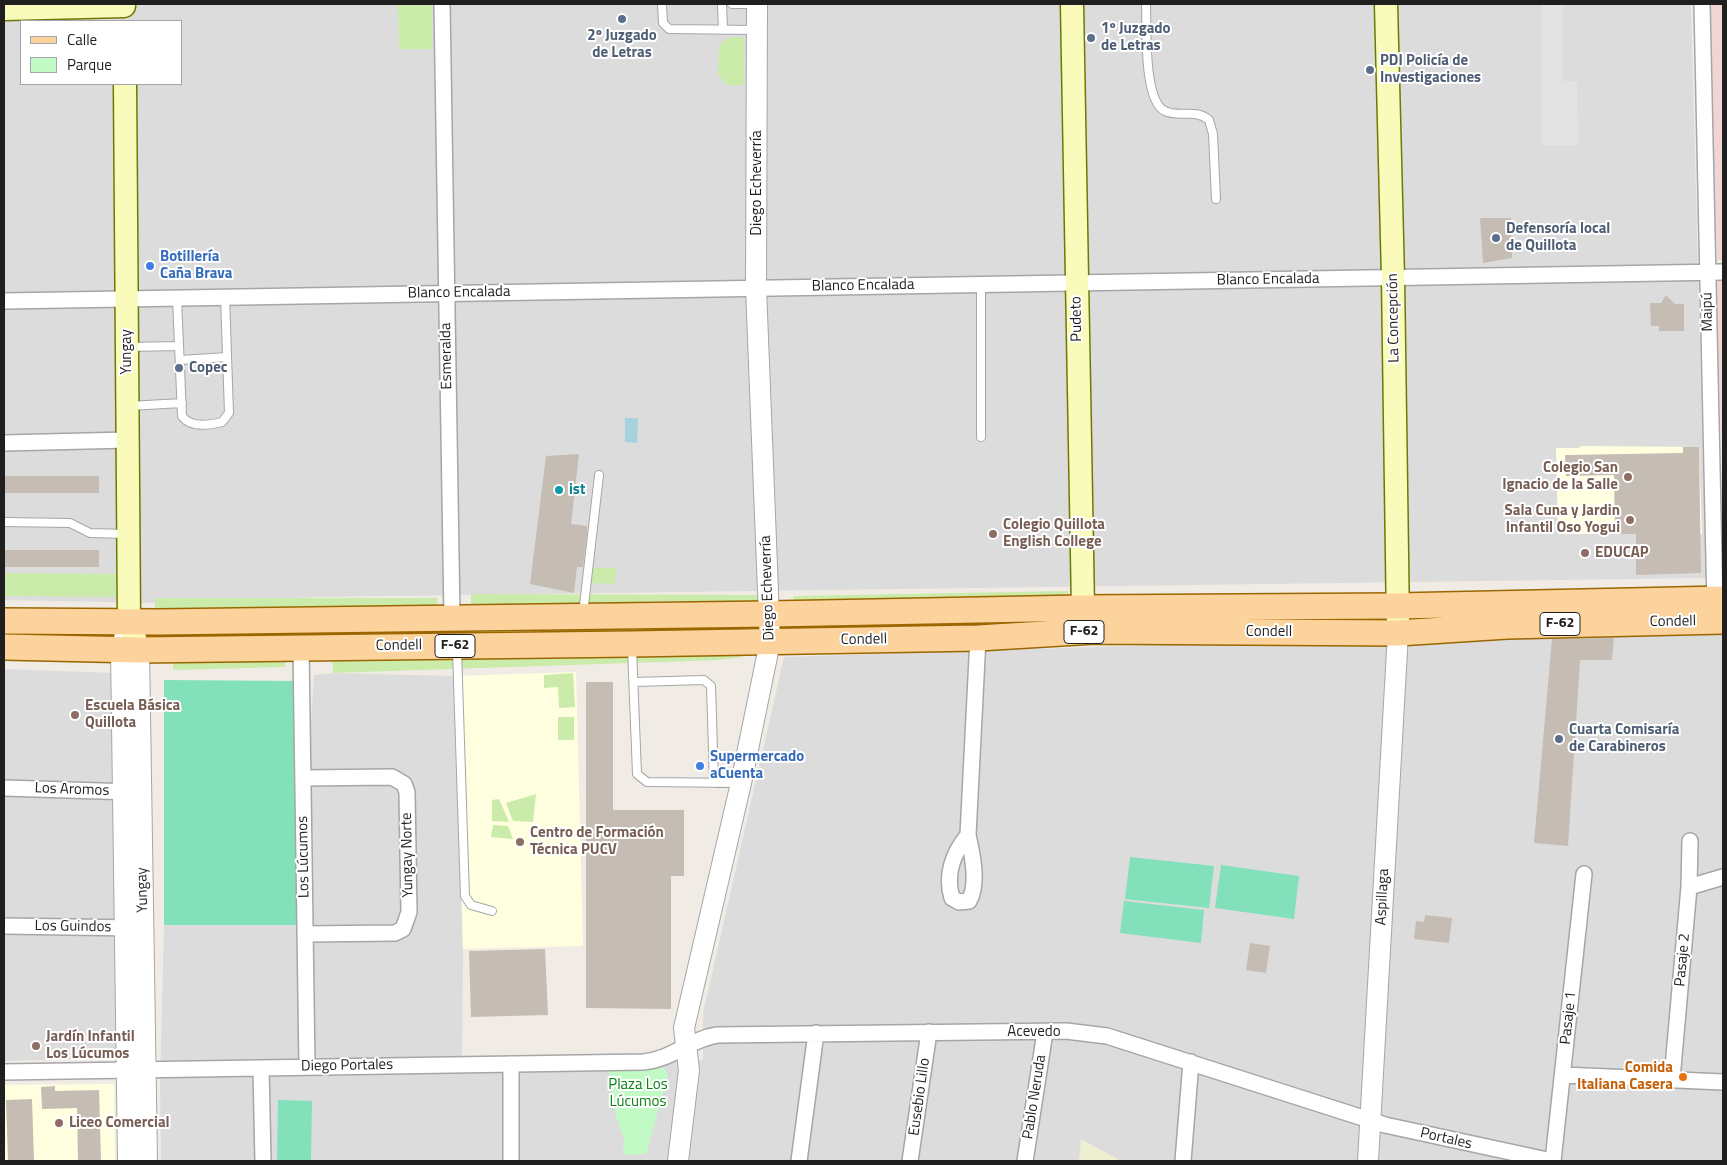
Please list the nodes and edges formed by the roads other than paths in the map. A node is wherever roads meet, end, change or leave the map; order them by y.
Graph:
1 (442, 4) edge
2 (662, 4) edge
3 (722, 4) edge
4 (732, 4) edge
5 (757, 4) edge
6 (1072, 4) edge
7 (1146, 4) edge
8 (1386, 4) edge
9 (1702, 4) edge
10 (4, 9) edge
11 (124, 10) edge
12 (723, 30) junction
13 (757, 30) junction
14 (125, 85) edge
15 (1216, 200) dead end
16 (1707, 272) junction
17 (1723, 272) edge
18 (1394, 278) junction
19 (1077, 283) junction
20 (981, 284) junction
21 (756, 288) junction
22 (446, 293) junction
23 (225, 297) junction
24 (177, 298) junction
25 (126, 299) junction
26 (4, 301) edge
27 (179, 346) junction
28 (127, 347) junction
29 (227, 357) junction
30 (180, 360) junction
31 (182, 404) junction
32 (127, 406) junction
33 (981, 437) dead end
34 (128, 440) junction
35 (4, 443) edge
36 (599, 475) dead end
37 (4, 522) edge
38 (1718, 523) edge
39 (128, 534) junction
40 (1397, 606) junction
41 (1083, 608) junction
42 (1719, 610) edge
43 (770, 614) junction
44 (583, 616) junction
45 (452, 617) junction
46 (4, 621) edge
47 (129, 621) junction
48 (1095, 631) junction
49 (1398, 633) junction
50 (978, 638) junction
51 (770, 642) junction
52 (631, 644) junction
53 (457, 646) junction
54 (4, 647) edge
55 (301, 648) junction
56 (130, 650) junction
57 (634, 682) junction
58 (303, 778) junction
59 (714, 783) junction
60 (741, 783) junction
61 (4, 788) edge
62 (132, 792) junction
63 (968, 835) dead end
64 (1690, 841) dead end
65 (1584, 874) dead end
66 (1723, 877) edge
67 (1689, 886) junction
68 (492, 911) dead end
69 (4, 926) edge
70 (134, 928) junction
71 (305, 934) junction
72 (929, 1032) junction
73 (1045, 1032) junction
74 (816, 1033) junction
75 (687, 1046) junction
76 (1191, 1062) junction
77 (512, 1064) junction
78 (307, 1067) junction
79 (261, 1068) junction
80 (136, 1070) junction
81 (4, 1072) edge
82 (1563, 1075) junction
83 (1672, 1079) junction
84 (1723, 1082) edge
85 (1370, 1120) junction
86 (128, 1161) edge
87 (147, 1161) edge
88 (263, 1161) edge
89 (511, 1161) edge
90 (678, 1161) edge
91 (799, 1161) edge
92 (910, 1161) edge
93 (1025, 1161) edge
94 (1183, 1161) edge
95 (1368, 1161) edge
96 (1553, 1161) edge

1 - 22 street, Esmeralda
2 - 12 lane
3 - 12 lane
4 - 5 lane
5 - 13 street, Diego Echeverría
6 - 19 main road, Pudeto
7 - 15 lane
8 - 18 main road, La Concepción
9 - 16 street, Maipú
10 - 11 main road
12 - 13 lane
13 - 21 street, Diego Echeverría
14 - 25 main road, Yungay
16 - 17 street, Blanco Encalada
16 - 18 street, Blanco Encalada
16 - 38 street, Maipú
18 - 19 street, Blanco Encalada
18 - 40 main road, La Concepción
19 - 20 street, Blanco Encalada
19 - 41 main road, Pudeto
20 - 21 street, Blanco Encalada
20 - 33 lane
21 - 22 street, Blanco Encalada
21 - 43 street, Diego Echeverría
22 - 23 street, Blanco Encalada
22 - 45 street, Esmeralda
23 - 24 street, Blanco Encalada
23 - 29 lane
24 - 25 street, Blanco Encalada
24 - 27 lane
25 - 26 street, Blanco Encalada
25 - 28 main road, Yungay
27 - 28 lane
27 - 30 lane
28 - 32 main road, Yungay
29 - 30 lane
29 - 31 lane
30 - 31 lane
31 - 32 lane
32 - 34 main road, Yungay
34 - 35 street
34 - 39 main road, Yungay
36 - 44 lane
37 - 39 lane
38 - 42 street, Maipú
39 - 47 main road, Yungay
40 - 41 main road, Condell / F-62
40 - 42 main road, Condell / F-62
40 - 49 main road, La Concepción
41 - 43 main road, Condell / F-62
41 - 48 main road, Pudeto
42 - 49 main road, Condell / F-62
43 - 44 main road, Condell / F-62
43 - 51 street, Diego Echeverría
44 - 45 main road, Condell / F-62
45 - 47 main road, Condell / F-62
46 - 47 main road, Condell / F-62
47 - 56 main road, Yungay
48 - 49 main road, Condell / F-62
48 - 50 main road, Condell / F-62
49 - 85 street, Aspillaga
50 - 51 main road, Condell / F-62
50 - 63 street
51 - 52 main road, Condell / F-62
51 - 60 street, Diego Echeverría
52 - 53 main road, Condell / F-62
52 - 57 lane
53 - 55 main road, Condell / F-62
53 - 68 lane
54 - 56 main road, Condell / F-62
55 - 56 main road, Condell / F-62
55 - 58 street, Los Lúcumos
56 - 62 street, Yungay
57 - 59 lane
57 - 59 lane
58 - 71 street, Los Lúcumos
58 - 71 street, Yungay Norte
59 - 60 lane
60 - 75 street, Diego Echeverría
61 - 62 street, Los Aromos
62 - 70 street, Yungay
64 - 67 street, Pasaje 2
65 - 82 street, Pasaje 1
66 - 67 street
67 - 83 street, Pasaje 2
69 - 70 street, Los Guindos
70 - 80 street, Yungay
71 - 78 street, Los Lúcumos
72 - 73 street, Acevedo
72 - 74 street, Acevedo
72 - 92 street, Eusebio Lillo
73 - 76 street, Acevedo
73 - 93 street, Pablo Neruda
74 - 75 street, Acevedo
74 - 91 street
75 - 77 street, Diego Portales
75 - 90 street, Diego Echeverría
76 - 85 street, Acevedo
76 - 94 street
77 - 78 street, Diego Portales
77 - 89 street
78 - 79 street, Diego Portales
79 - 80 street, Diego Portales
79 - 88 street
80 - 81 street, Diego Portales
80 - 86 street, Yungay
80 - 87 street, Yungay
82 - 83 street
82 - 96 street, Pasaje 1
83 - 84 street
85 - 95 street, Aspillaga
85 - 96 street, Portales

